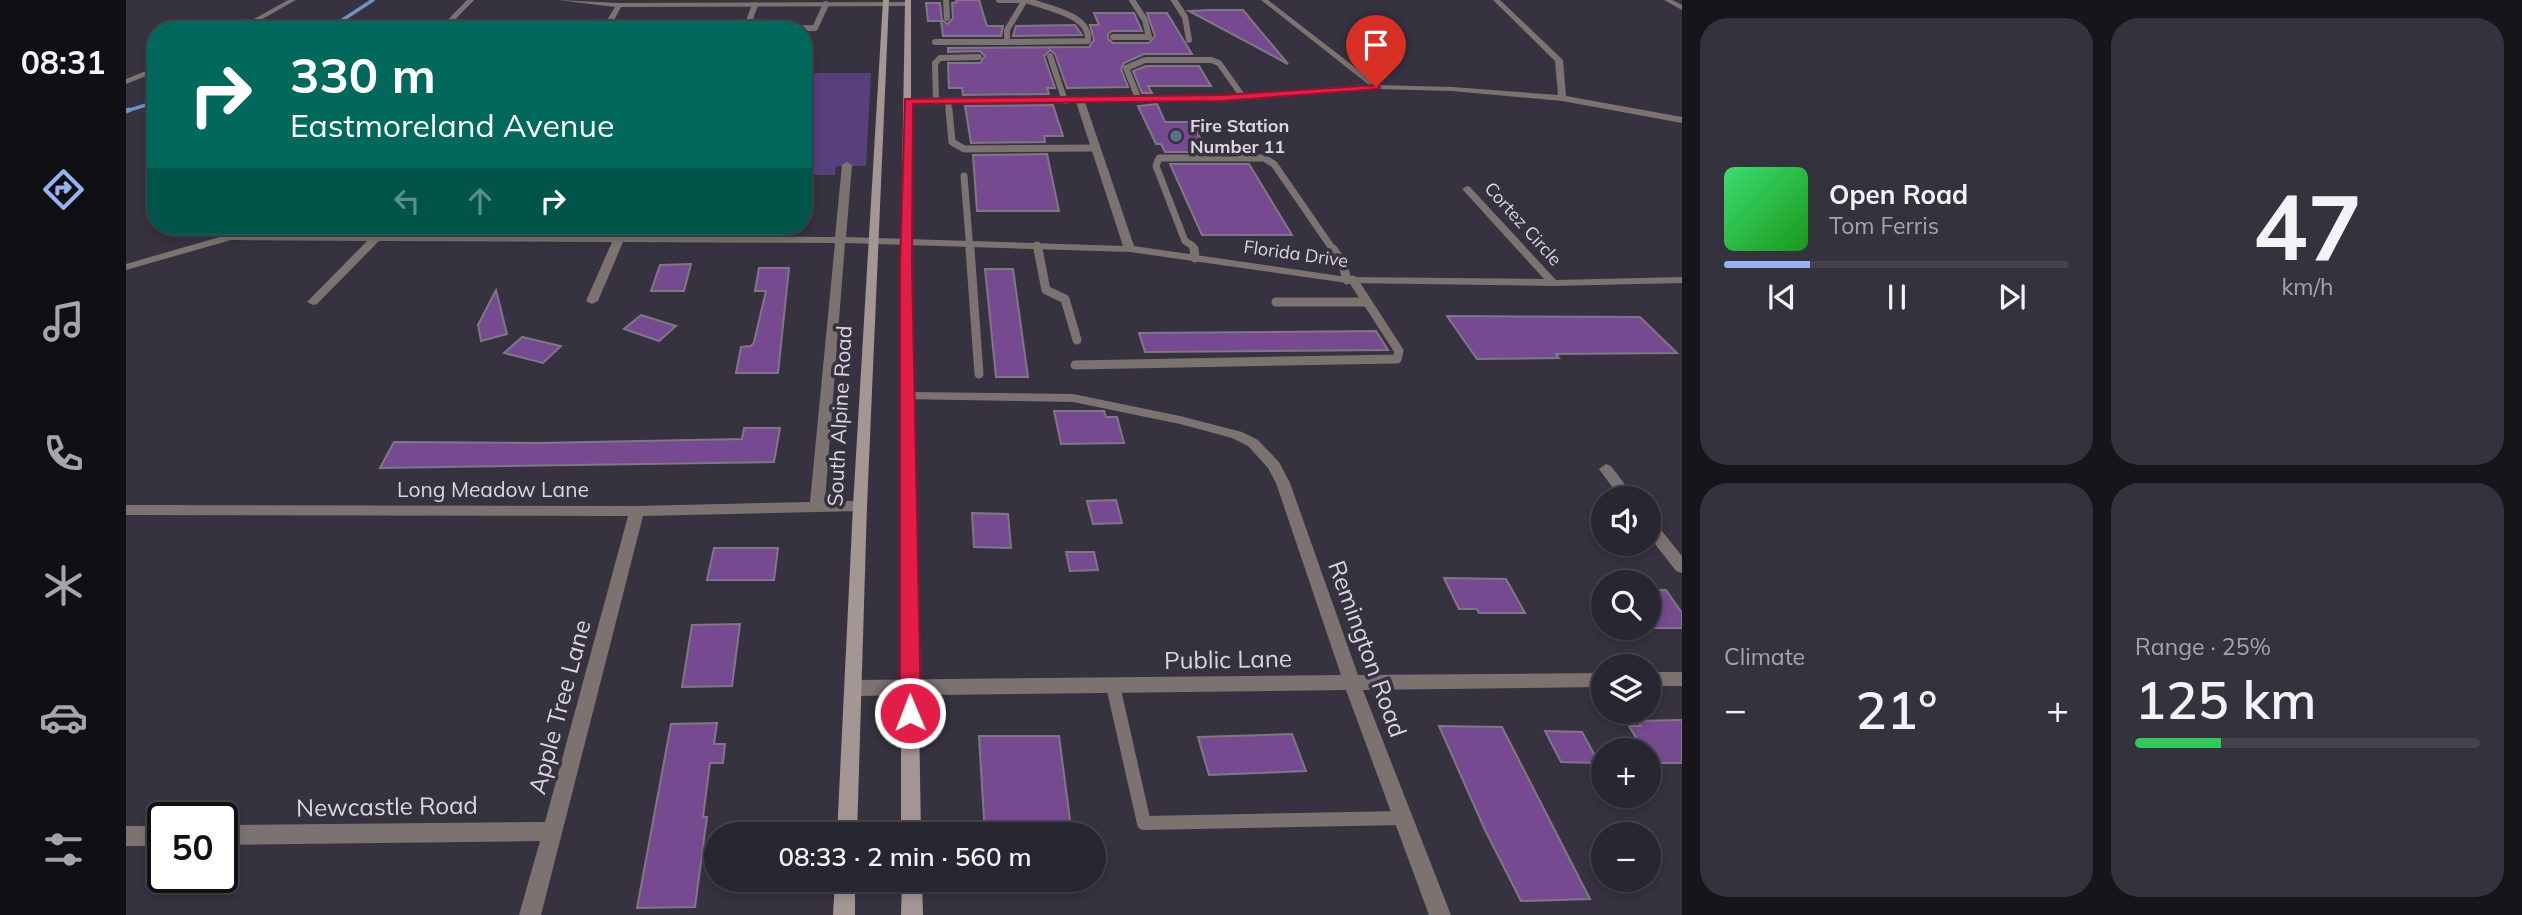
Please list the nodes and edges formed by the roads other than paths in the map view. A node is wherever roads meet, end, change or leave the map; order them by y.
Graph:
1 (293, 0) edge
2 (471, 0) edge
3 (561, 0) edge
4 (946, 0) edge
5 (999, 0) edge
6 (1024, 0) edge
7 (1132, 0) edge
8 (1174, 0) edge
9 (1264, 0) edge
10 (1496, 0) edge
11 (1667, 0) edge
12 (886, 2) edge
13 (908, 2) edge
14 (826, 4) junction
15 (619, 5) junction
16 (755, 5) junction
17 (1682, 8) edge
18 (947, 18) dead end
19 (254, 21) edge
20 (450, 21) edge
21 (610, 21) edge
22 (749, 21) edge
23 (812, 28) edge
24 (1113, 37) dead end
25 (1189, 40) dead end
26 (935, 42) dead end
27 (1007, 42) junction
28 (1050, 56) dead end
29 (978, 57) dead end
30 (147, 73) edge
31 (126, 82) edge
32 (1376, 87) junction
33 (1243, 97) junction
34 (1562, 98) junction
35 (1139, 100) junction
36 (936, 101) junction
37 (948, 101) junction
38 (1065, 101) junction
39 (1080, 101) junction
40 (908, 102) junction
41 (1682, 120) edge
42 (1096, 148) junction
43 (847, 165) dead end
44 (964, 176) dead end
45 (1467, 189) dead end
46 (230, 237) joint
47 (376, 238) junction
48 (618, 240) junction
49 (841, 240) junction
50 (873, 240) junction
51 (906, 240) junction
52 (971, 243) junction
53 (1037, 245) junction
54 (1130, 248) junction
55 (1195, 258) junction
56 (126, 267) edge
57 (1350, 280) junction
58 (1682, 280) edge
59 (1553, 283) junction
60 (592, 301) dead end
61 (313, 302) dead end
62 (1276, 302) dead end
63 (1366, 302) junction
64 (1077, 340) dead end
65 (1075, 365) dead end
66 (979, 374) dead end
67 (907, 396) junction
68 (1606, 469) dead end
69 (1619, 486) edge
70 (860, 506) junction
71 (817, 507) junction
72 (126, 510) edge
73 (637, 511) junction
74 (1661, 540) edge
75 (1682, 567) edge
76 (1682, 679) edge
77 (1591, 680) edge
78 (1661, 680) edge
79 (1352, 683) junction
80 (1113, 686) junction
81 (853, 688) junction
82 (910, 688) junction
83 (1403, 818) junction
84 (848, 822) edge
85 (911, 822) edge
86 (552, 831) junction
87 (238, 835) edge
88 (126, 836) edge
89 (147, 836) edge
90 (845, 892) edge
91 (912, 892) edge
92 (530, 915) edge
93 (844, 915) edge
94 (912, 915) edge
95 (1440, 915) edge

1 - 19 street
2 - 20 street
3 - 15 street
4 - 18 lane
5 - 6 lane
6 - 27 lane
6 - 27 lane
7 - 24 lane
8 - 25 lane
9 - 32 street
10 - 34 street
11 - 17 street
12 - 13 street
12 - 14 street
12 - 50 main road, South Alpine Road
13 - 40 main road
14 - 16 street
14 - 23 lane
15 - 16 street
15 - 21 street
16 - 22 lane
26 - 27 lane
28 - 38 lane
29 - 36 lane
30 - 31 street
32 - 33 street
32 - 34 street
33 - 35 street
33 - 35 lane
34 - 41 street
35 - 39 street
36 - 37 street
36 - 40 street
37 - 38 street
37 - 42 lane
38 - 39 street
39 - 42 street
40 - 51 main road
42 - 54 street
43 - 49 street
44 - 52 lane
45 - 59 street, Cortez Circle
46 - 47 street, Florida Drive
46 - 56 street
47 - 48 street, Florida Drive
47 - 61 street
48 - 49 street, Florida Drive
48 - 60 street
49 - 50 street, Florida Drive
49 - 71 street
50 - 51 street, Florida Drive
50 - 70 main road, South Alpine Road
51 - 52 street, Florida Drive
51 - 67 main road
52 - 53 street, Florida Drive
52 - 66 lane
53 - 54 street, Florida Drive
53 - 64 lane
54 - 55 street, Florida Drive
55 - 57 street, Florida Drive
55 - 57 lane
57 - 59 street, Florida Drive
57 - 63 lane
58 - 59 street, Florida Drive
62 - 63 lane
63 - 65 lane
67 - 79 street, Remington Road
67 - 82 main road
68 - 69 street
70 - 71 street, Long Meadow Lane
70 - 81 main road, South Alpine Road
71 - 73 street, Long Meadow Lane
72 - 73 street, Long Meadow Lane
73 - 86 street, Apple Tree Lane
74 - 75 street
76 - 78 street
77 - 79 street, Public Lane
79 - 80 street, Public Lane
79 - 83 street, Remington Road
80 - 82 street, Public Lane
80 - 83 lane
81 - 82 street, Public Lane
81 - 84 main road, South Alpine Road
82 - 85 main road
83 - 95 street, Remington Road
86 - 87 street, Newcastle Road
86 - 92 street, Apple Tree Lane
88 - 89 street
90 - 93 main road
91 - 94 main road

